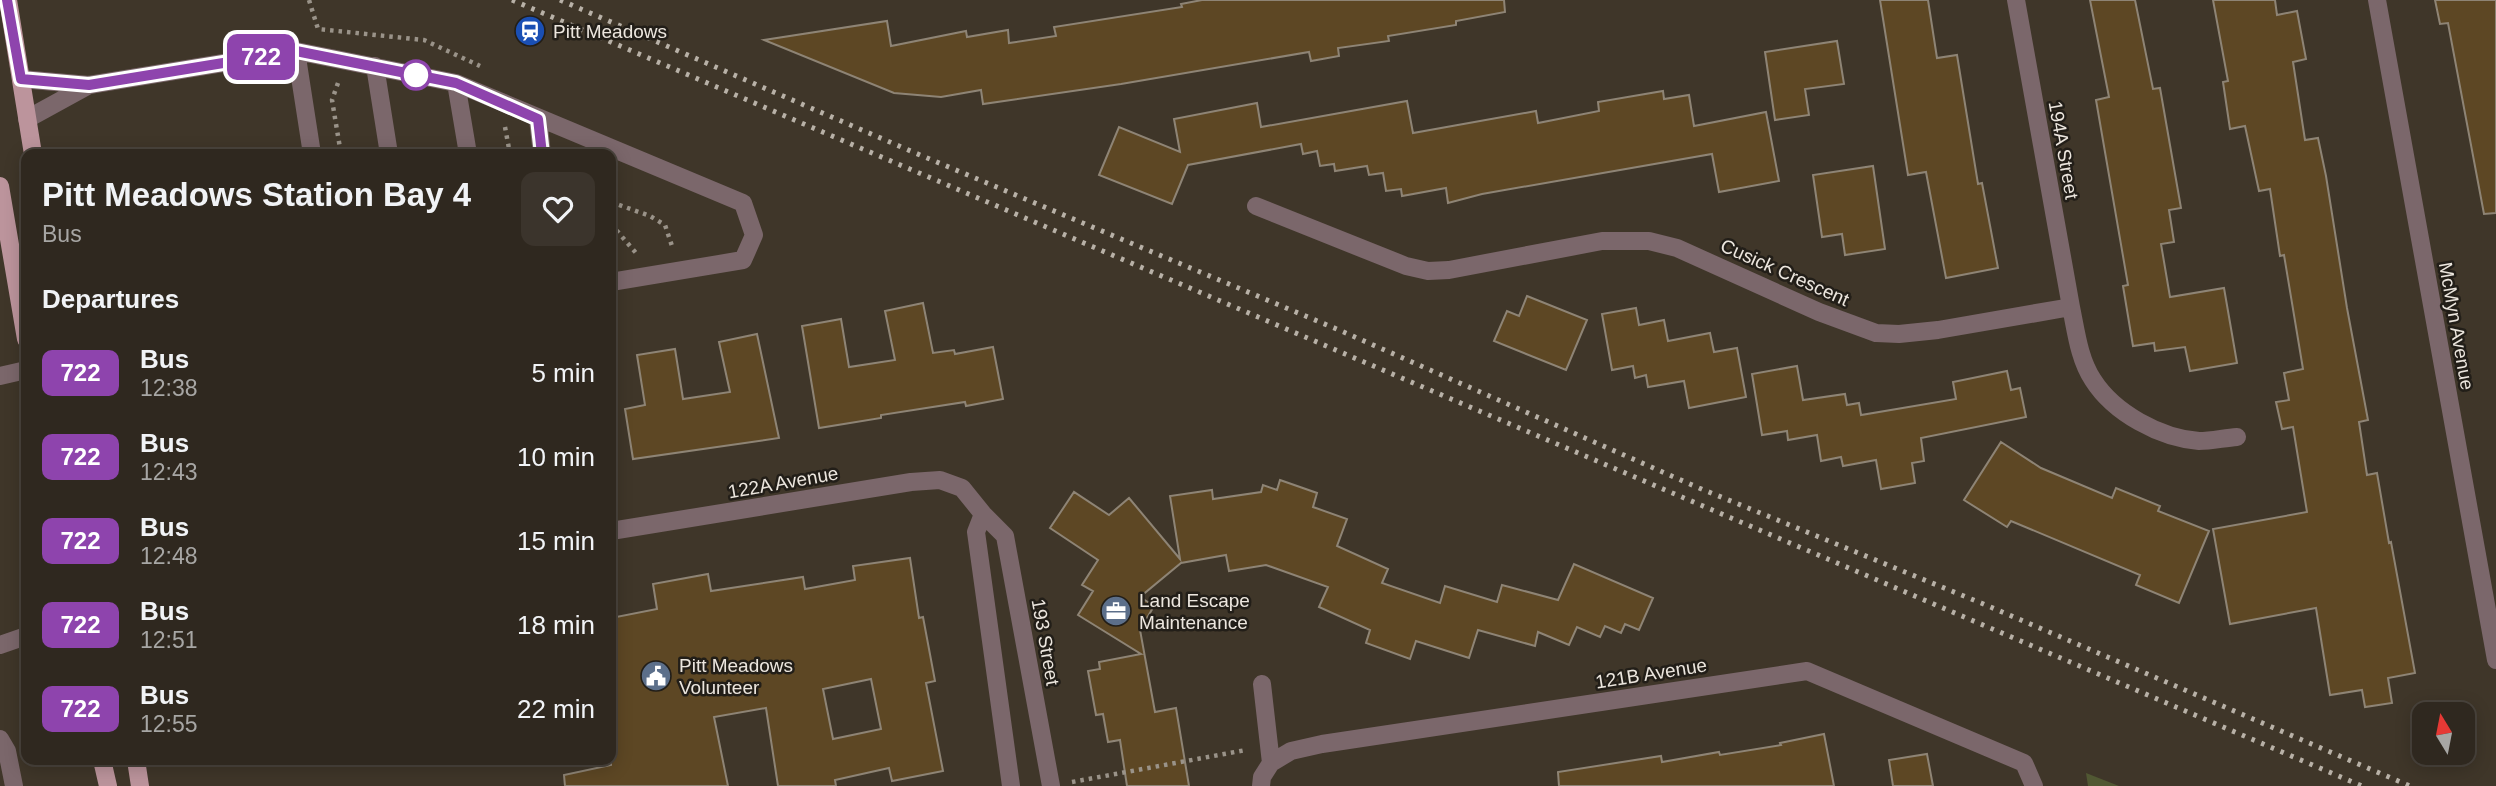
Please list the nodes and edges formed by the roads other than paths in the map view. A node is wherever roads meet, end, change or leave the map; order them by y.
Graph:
1 (8, 0) edge
2 (2016, 0) edge
3 (2377, 0) edge
4 (296, 51) junction
5 (375, 66) junction
6 (21, 79) junction
7 (456, 83) junction
8 (89, 85) junction
9 (27, 119) junction
10 (538, 119) junction
11 (32, 149) edge
12 (311, 149) edge
13 (388, 149) edge
14 (467, 149) edge
15 (541, 149) edge
16 (611, 149) edge
17 (616, 151) edge
18 (0, 186) edge
19 (1255, 206) dead end
20 (616, 281) edge
21 (2071, 307) junction
22 (21, 310) edge
23 (21, 371) edge
24 (0, 376) edge
25 (2237, 437) dead end
26 (962, 488) joint
27 (983, 514) junction
28 (616, 530) edge
29 (21, 638) edge
30 (0, 645) edge
31 (2496, 660) edge
32 (1262, 684) dead end
33 (0, 739) edge
34 (1270, 754) junction
35 (103, 765) edge
36 (137, 765) edge
37 (14, 786) edge
38 (108, 786) edge
39 (140, 786) edge
40 (1011, 786) edge
41 (1051, 786) edge
42 (1261, 786) edge
43 (2034, 786) edge

1 - 6 main road
2 - 21 street, 194A Street
3 - 31 street, McMyn Avenue
4 - 5 street
4 - 8 street
4 - 12 street
5 - 7 street
5 - 13 street
6 - 8 street
6 - 9 main road
7 - 10 street
7 - 14 street
8 - 9 street
9 - 11 main road
10 - 15 street
10 - 16 street
17 - 20 street
18 - 22 main road
19 - 21 street, Cusick Crescent
21 - 25 street
23 - 24 street
26 - 27 street, 193 Street
26 - 28 street, 122A Avenue
27 - 40 street
27 - 41 street, 193 Street
29 - 30 street
32 - 34 street
33 - 37 street
34 - 42 street
34 - 43 street, 121B Avenue
35 - 38 main road
36 - 39 main road

